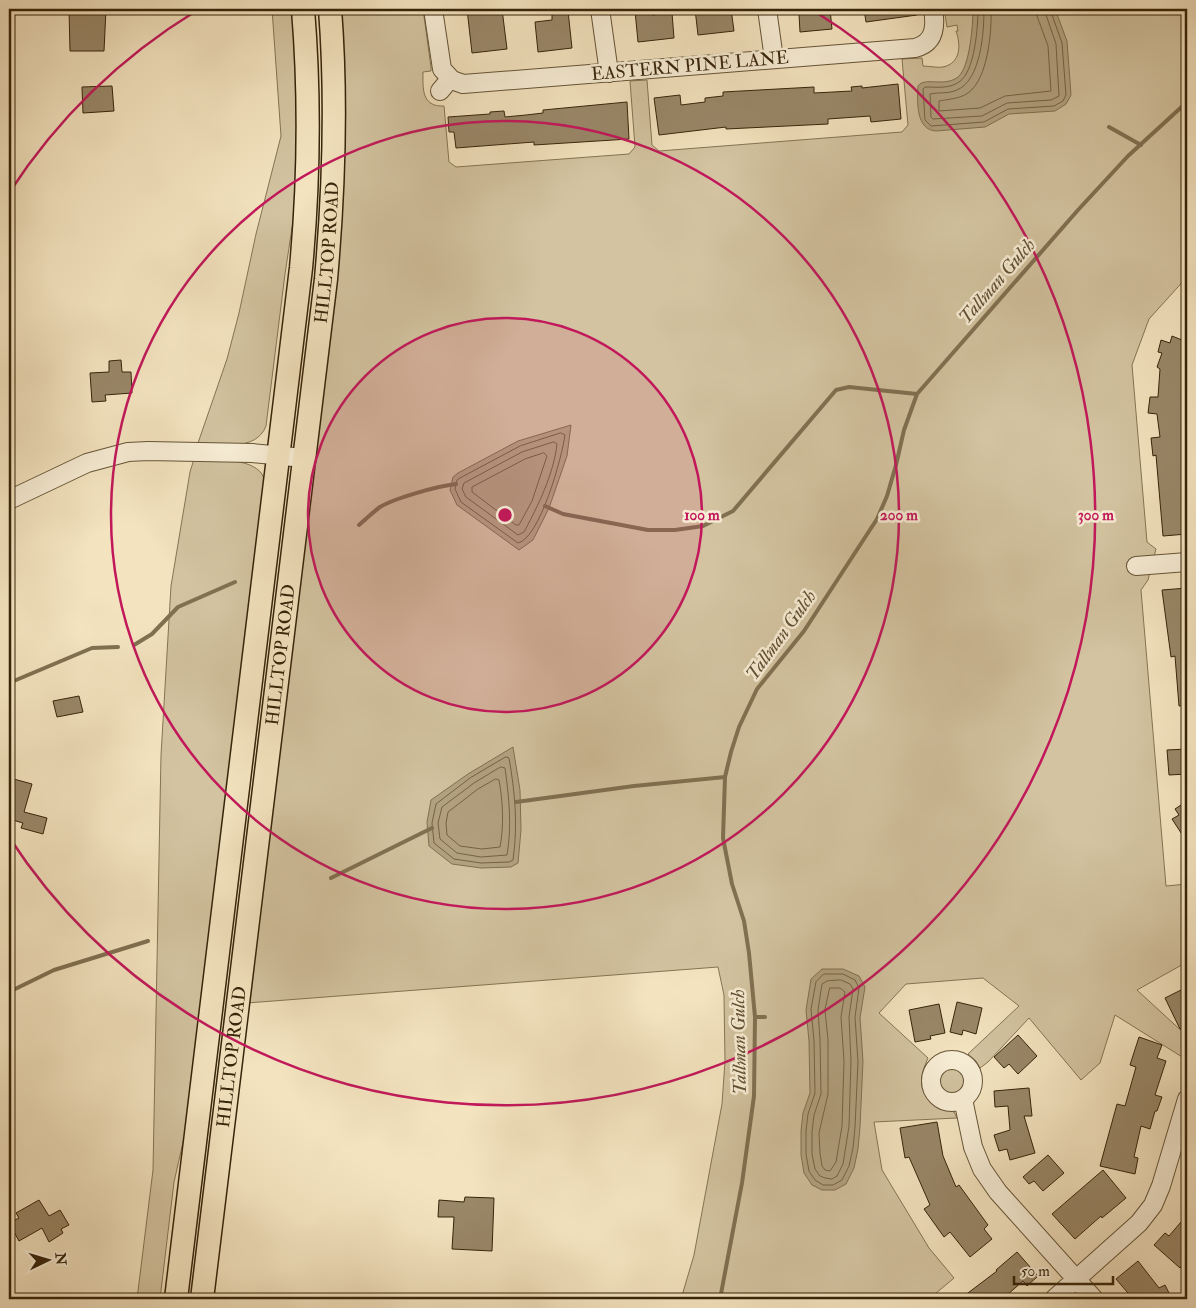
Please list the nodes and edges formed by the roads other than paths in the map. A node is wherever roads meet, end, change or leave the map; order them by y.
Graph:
1 (303, 9) edge
2 (330, 9) edge
3 (433, 9) edge
4 (600, 9) edge
5 (767, 9) edge
6 (933, 9) edge
7 (774, 59) junction
8 (609, 72) junction
9 (278, 455) junction
10 (304, 458) junction
11 (9, 500) edge
12 (1187, 562) edge
13 (1136, 566) dead end
14 (963, 1099) dead end
15 (1187, 1099) edge
16 (1076, 1279) junction
17 (176, 1296) edge
18 (202, 1299) edge
19 (1054, 1299) edge
20 (1094, 1299) edge

1 - 9 main road, HILLTOP ROAD
2 - 10 main road, HILLTOP ROAD
3 - 8 street, EASTERN PINE LANE
4 - 8 street
5 - 7 street
6 - 7 street, EASTERN PINE LANE
7 - 8 street, EASTERN PINE LANE
9 - 10 street
9 - 11 street
9 - 17 main road, HILLTOP ROAD
10 - 18 main road, HILLTOP ROAD
12 - 13 street
14 - 16 street
15 - 16 street
16 - 19 street
16 - 20 street

